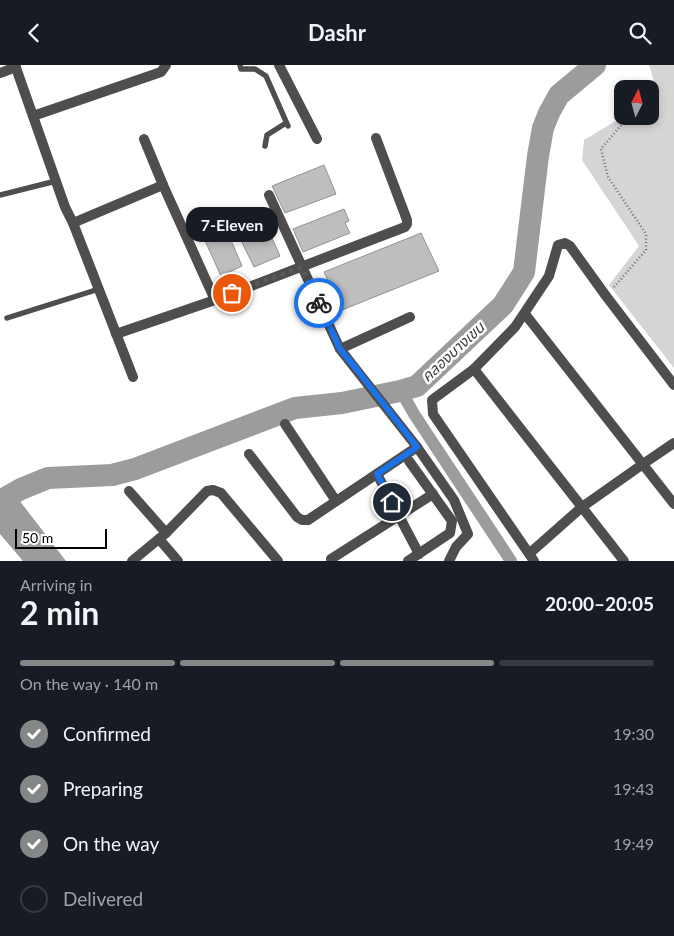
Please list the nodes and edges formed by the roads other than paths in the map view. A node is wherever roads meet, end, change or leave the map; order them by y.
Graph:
1 (166, 65) edge
2 (240, 65) edge
3 (279, 65) edge
4 (15, 66) edge
5 (0, 73) edge
6 (33, 116) junction
7 (376, 138) dead end
8 (144, 139) dead end
9 (317, 139) dead end
10 (265, 146) dead end
11 (56, 181) junction
12 (163, 185) junction
13 (0, 195) edge
14 (269, 195) dead end
15 (73, 223) junction
16 (301, 267) junction
17 (99, 289) junction
18 (215, 300) junction
19 (525, 314) junction
20 (410, 317) dead end
21 (7, 318) dead end
22 (116, 334) junction
23 (340, 349) junction
24 (474, 369) junction
25 (133, 377) dead end
26 (674, 385) edge
27 (286, 425) dead end
28 (674, 443) edge
29 (417, 447) junction
30 (248, 454) dead end
31 (409, 461) dead end
32 (643, 464) junction
33 (377, 474) junction
34 (129, 491) dead end
35 (433, 494) junction
36 (336, 501) junction
37 (674, 504) edge
38 (582, 507) junction
39 (399, 516) junction
40 (163, 536) junction
41 (419, 554) junction
42 (532, 557) edge
43 (331, 559) dead end
44 (132, 561) edge
45 (178, 561) edge
46 (278, 561) edge
47 (408, 561) edge
48 (450, 561) edge
49 (624, 561) edge

1 - 6 street
2 - 10 lane
3 - 9 street
4 - 5 street
4 - 6 street
6 - 11 street
7 - 16 street
8 - 12 street
11 - 13 lane
11 - 15 street
12 - 15 street
12 - 18 street
14 - 16 street
15 - 17 street
16 - 18 street
16 - 23 street
17 - 21 lane
17 - 22 street
18 - 22 street
19 - 24 street
19 - 26 street
19 - 32 street
20 - 23 street
22 - 25 street
23 - 29 street
24 - 38 street
24 - 42 street
27 - 36 street
28 - 32 street
29 - 33 street
29 - 48 street
30 - 36 street
31 - 35 street
32 - 37 street
32 - 38 street
33 - 36 street
33 - 39 street
34 - 40 street
35 - 39 street
35 - 41 street
38 - 42 street
38 - 49 street
39 - 41 street
39 - 43 street
40 - 44 street
40 - 45 street
40 - 46 street
41 - 47 street

